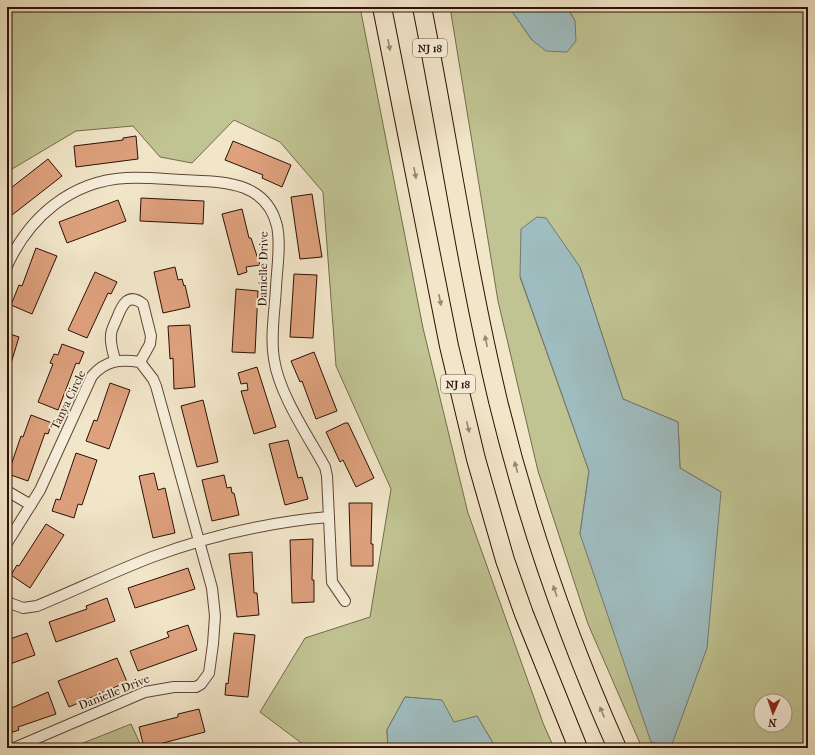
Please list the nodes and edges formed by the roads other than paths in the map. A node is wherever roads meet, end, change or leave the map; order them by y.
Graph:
1 (382, 7) edge
2 (422, 7) edge
3 (7, 266) edge
4 (115, 360) junction
5 (140, 362) junction
6 (7, 491) edge
7 (31, 505) junction
8 (329, 517) junction
9 (199, 542) junction
10 (7, 543) edge
11 (344, 601) dead end
12 (7, 603) edge
13 (28, 745) edge
14 (14, 748) edge
15 (578, 748) edge
16 (617, 748) edge

1 -> 15 highway, NJ 18
16 -> 2 highway, NJ 18
3 - 8 street, Danielle Drive
4 - 5 street
4 - 5 street
4 - 7 street, Tanya Circle
5 - 9 street
6 - 7 street
7 - 10 street, Tanya Circle
8 - 9 street
8 - 11 street, Danielle Drive
9 - 12 street
9 - 13 street, Danielle Drive
13 - 14 street, Danielle Drive

